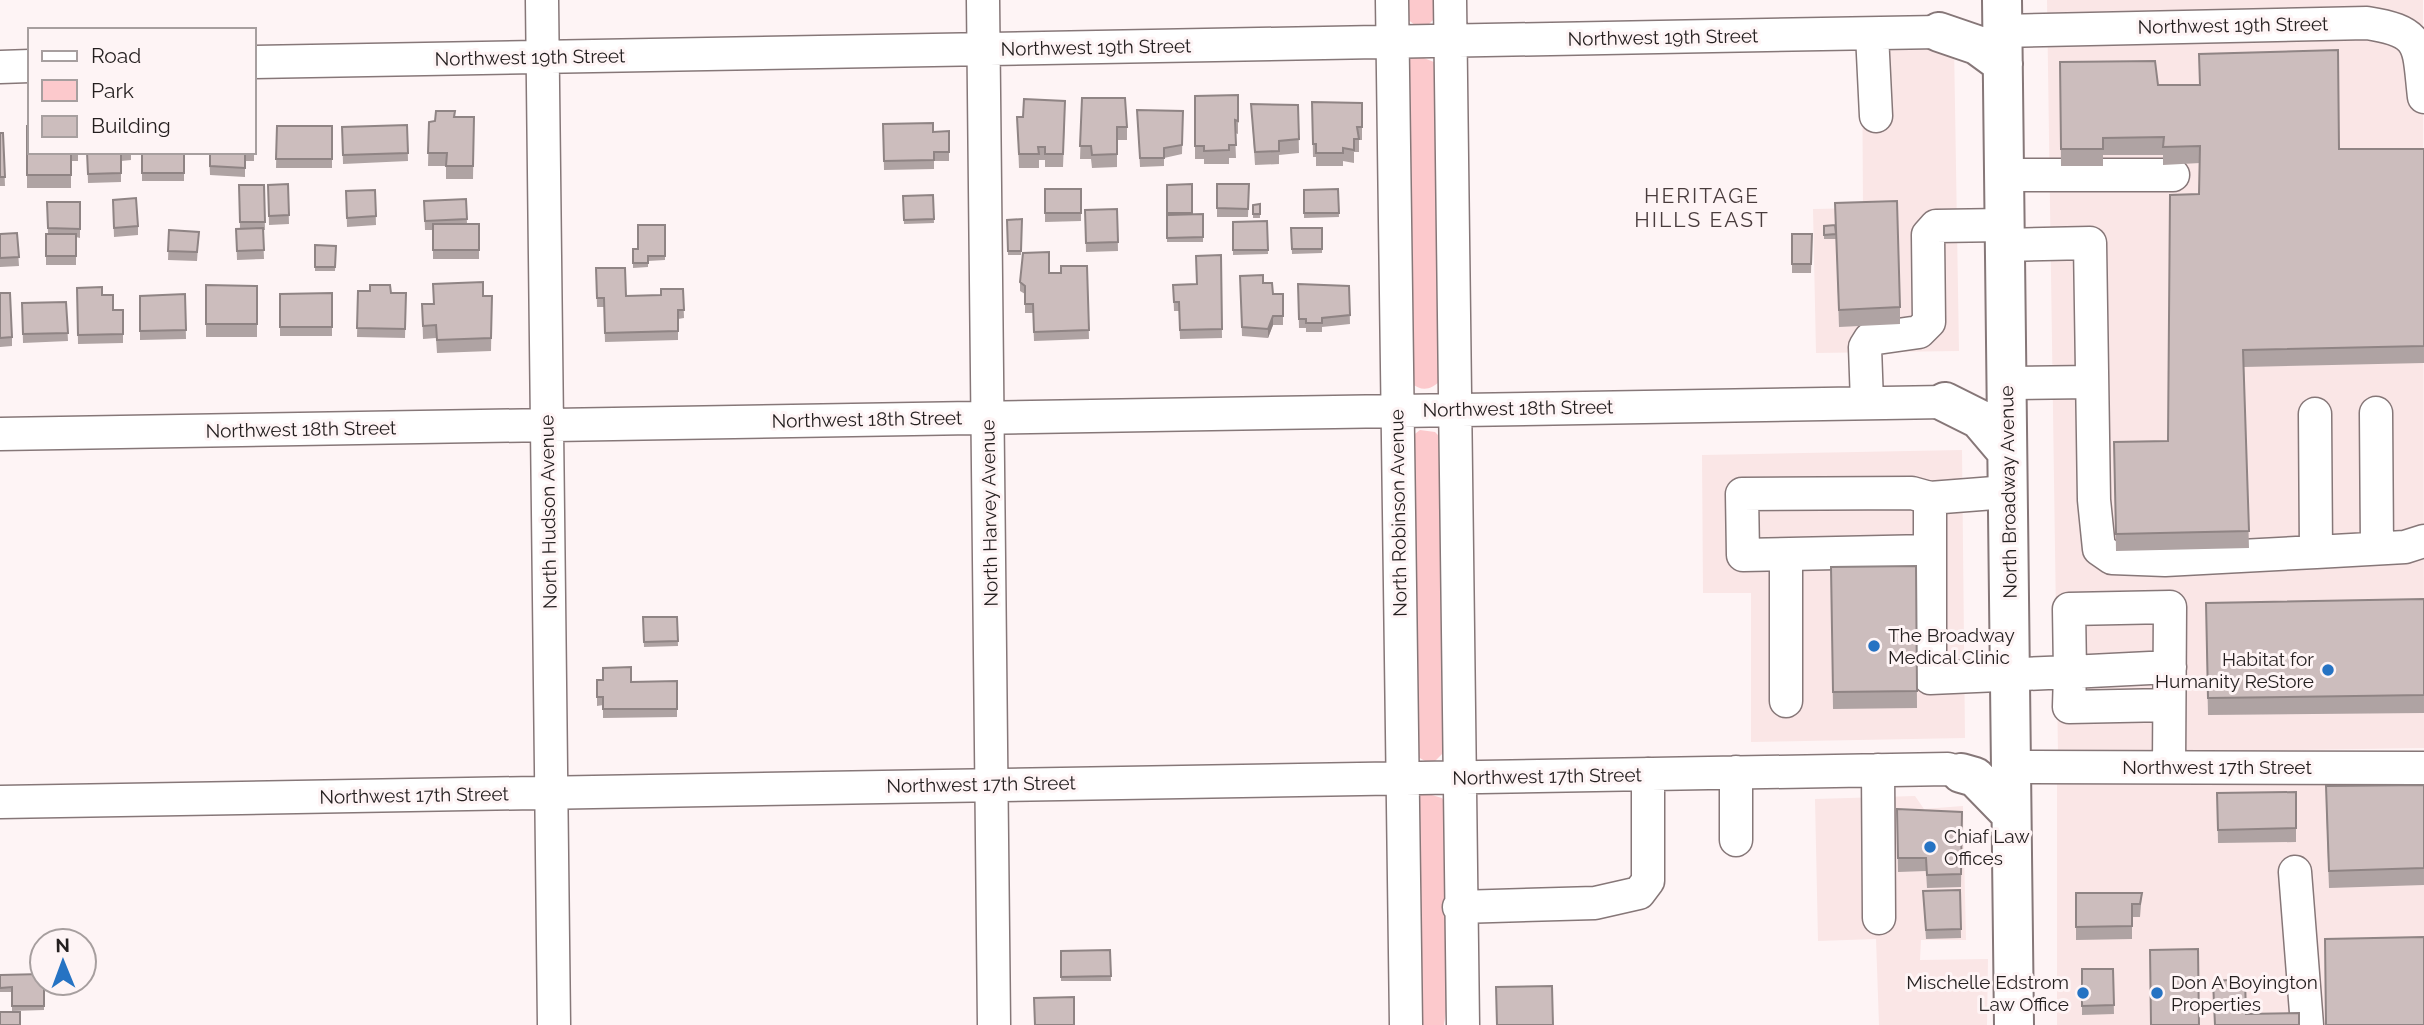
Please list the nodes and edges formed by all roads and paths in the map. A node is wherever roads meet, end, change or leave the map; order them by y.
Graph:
1 (542, 0) edge
2 (983, 0) edge
3 (1392, 0) edge
4 (1450, 0) edge
5 (1939, 32) joint
6 (2002, 32) edge
7 (1872, 34) junction
8 (1450, 40) junction
9 (1393, 41) junction
10 (984, 49) junction
11 (543, 57) junction
12 (256, 62) edge
13 (28, 66) edge
14 (0, 67) edge
15 (2424, 97) edge
16 (1876, 116) dead end
17 (2173, 174) dead end
18 (2004, 175) junction
19 (2005, 235) junction
20 (2092, 382) junction
21 (2006, 383) junction
22 (1945, 402) joint
23 (1867, 403) junction
24 (1454, 408) junction
25 (1397, 409) junction
26 (2376, 412) dead end
27 (2315, 414) dead end
28 (988, 417) junction
29 (547, 425) junction
30 (0, 434) edge
31 (2007, 452) junction
32 (2007, 492) junction
33 (1930, 498) junction
34 (2424, 541) edge
35 (2377, 548) junction
36 (1930, 551) junction
37 (2316, 552) junction
38 (1786, 555) junction
39 (2170, 667) junction
40 (2070, 672) junction
41 (2010, 675) junction
42 (1786, 701) dead end
43 (2169, 705) junction
44 (2010, 767) junction
45 (2169, 767) junction
46 (2424, 768) edge
47 (1878, 770) junction
48 (1736, 772) junction
49 (1961, 773) joint
50 (1648, 774) junction
51 (1458, 777) junction
52 (1401, 778) junction
53 (993, 784) junction
54 (551, 792) junction
55 (0, 802) edge
56 (2011, 814) junction
57 (1736, 840) dead end
58 (2295, 872) dead end
59 (1459, 907) junction
60 (1879, 918) dead end
61 (1460, 1017) edge
62 (554, 1025) edge
63 (994, 1025) edge
64 (1406, 1025) edge
65 (2014, 1025) edge
66 (2307, 1025) edge

1 - 11 street, North Hudson Avenue
2 - 10 street, North Harvey Avenue
3 - 9 street, North Robinson Avenue
4 - 8 street
5 - 6 main road
5 - 7 street, Northwest 19th Street
6 - 15 street, Northwest 19th Street
6 - 18 main road, North Broadway Avenue
7 - 8 street, Northwest 19th Street
7 - 16 street
8 - 9 street, Northwest 19th Street
8 - 24 street
9 - 10 street, Northwest 19th Street
9 - 25 street, North Robinson Avenue
10 - 11 street, Northwest 19th Street
10 - 28 street, North Harvey Avenue
11 - 12 street, Northwest 19th Street
11 - 29 street, North Hudson Avenue
13 - 14 street
17 - 18 street
18 - 19 main road, North Broadway Avenue
19 - 20 street
19 - 21 main road, North Broadway Avenue
19 - 23 street
20 - 21 street
20 - 37 street
21 - 31 main road, North Broadway Avenue
22 - 23 street, Northwest 18th Street
22 - 31 main road
23 - 24 street, Northwest 18th Street
24 - 25 street, Northwest 18th Street
24 - 51 street
25 - 28 street, Northwest 18th Street
25 - 52 street, North Robinson Avenue
26 - 35 street
27 - 37 street
28 - 29 street, Northwest 18th Street
28 - 53 street, North Harvey Avenue
29 - 30 street, Northwest 18th Street
29 - 54 street, North Hudson Avenue
31 - 32 main road, North Broadway Avenue
32 - 33 street
32 - 41 main road, North Broadway Avenue
33 - 36 street
33 - 38 street
34 - 35 street
35 - 37 street
36 - 38 street
36 - 41 street
38 - 42 street
39 - 40 street
39 - 40 street
39 - 43 street
40 - 41 street
40 - 43 street
41 - 44 main road, North Broadway Avenue
43 - 45 street
44 - 45 street, Northwest 17th Street
44 - 56 main road, North Broadway Avenue
45 - 46 street, Northwest 17th Street
47 - 48 street, Northwest 17th Street
47 - 49 street, Northwest 17th Street
47 - 60 street
48 - 50 street, Northwest 17th Street
48 - 57 street
49 - 56 main road
50 - 51 street, Northwest 17th Street
50 - 59 street
51 - 52 street, Northwest 17th Street
51 - 59 street
52 - 53 street, Northwest 17th Street
52 - 64 street, North Robinson Avenue
53 - 54 street, Northwest 17th Street
53 - 63 street, North Harvey Avenue
54 - 55 street, Northwest 17th Street
54 - 62 street, North Hudson Avenue
56 - 65 main road, North Broadway Avenue
58 - 66 street
59 - 61 street

